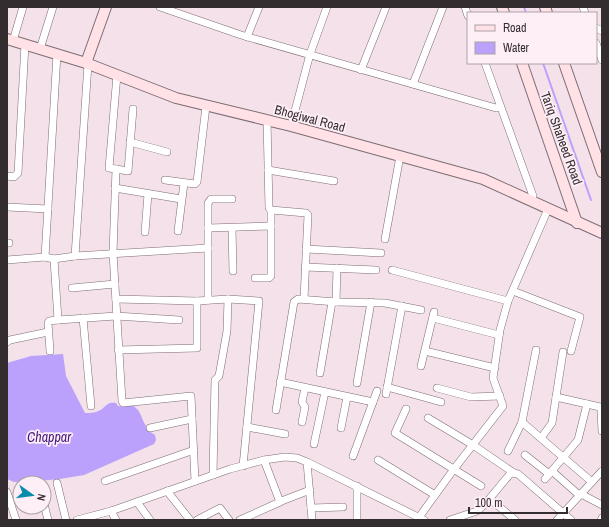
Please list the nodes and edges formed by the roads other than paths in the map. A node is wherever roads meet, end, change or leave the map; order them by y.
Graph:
1 (23, 7) edge
2 (53, 7) edge
3 (106, 7) edge
4 (160, 7) edge
5 (183, 7) edge
6 (259, 7) edge
7 (327, 7) edge
8 (386, 7) edge
9 (443, 7) edge
10 (180, 14) junction
11 (248, 37) junction
12 (10, 40) edge
13 (25, 44) junction
14 (597, 46) edge
15 (40, 49) junction
16 (57, 54) junction
17 (310, 54) junction
18 (602, 60) edge
19 (87, 63) junction
20 (485, 64) edge
21 (522, 64) edge
22 (564, 64) edge
23 (361, 70) junction
24 (117, 75) junction
25 (413, 84) junction
26 (206, 106) junction
27 (500, 107) junction
28 (133, 109) dead end
29 (267, 120) junction
30 (291, 126) junction
31 (130, 142) junction
32 (167, 152) dead end
33 (400, 156) junction
34 (116, 169) junction
35 (268, 170) junction
36 (602, 172) edge
37 (7, 176) edge
38 (166, 180) dead end
39 (334, 181) dead end
40 (184, 183) junction
41 (115, 188) junction
42 (148, 194) junction
43 (232, 198) dead end
44 (181, 199) junction
45 (531, 201) junction
46 (7, 206) edge
47 (48, 209) junction
48 (548, 209) junction
49 (271, 210) junction
50 (577, 223) junction
51 (271, 226) junction
52 (208, 228) junction
53 (232, 228) junction
54 (178, 231) dead end
55 (145, 232) dead end
56 (602, 233) edge
57 (385, 239) dead end
58 (208, 248) junction
59 (306, 248) junction
60 (113, 253) junction
61 (380, 253) dead end
62 (75, 256) junction
63 (45, 258) junction
64 (54, 259) junction
65 (7, 260) edge
66 (305, 267) junction
67 (337, 268) junction
68 (376, 270) dead end
69 (392, 270) dead end
70 (233, 271) dead end
71 (255, 278) dead end
72 (115, 284) junction
73 (72, 288) dead end
74 (513, 291) junction
75 (116, 299) junction
76 (228, 299) junction
77 (304, 299) junction
78 (208, 300) junction
79 (197, 301) junction
80 (508, 301) junction
81 (334, 302) junction
82 (371, 302) junction
83 (402, 306) junction
84 (421, 310) dead end
85 (116, 316) junction
86 (83, 318) junction
87 (58, 320) junction
88 (179, 320) dead end
89 (48, 332) junction
90 (499, 335) junction
91 (7, 342) edge
92 (118, 350) junction
93 (536, 350) dead end
94 (50, 351) dead end
95 (425, 351) junction
96 (421, 366) dead end
97 (494, 368) junction
98 (320, 373) dead end
99 (280, 382) junction
100 (357, 383) dead end
101 (305, 388) junction
102 (437, 388) dead end
103 (377, 391) dead end
104 (325, 392) junction
105 (500, 396) junction
106 (347, 397) junction
107 (556, 397) junction
108 (373, 402) junction
109 (441, 402) dead end
110 (587, 404) junction
111 (91, 406) dead end
112 (406, 409) dead end
113 (276, 410) dead end
114 (602, 411) edge
115 (428, 418) dead end
116 (192, 419) junction
117 (302, 422) dead end
118 (522, 422) junction
119 (247, 427) junction
120 (150, 428) dead end
121 (341, 428) dead end
122 (602, 431) edge
123 (285, 434) dead end
124 (541, 438) junction
125 (314, 444) dead end
126 (473, 445) junction
127 (194, 450) junction
128 (508, 451) dead end
129 (525, 455) dead end
130 (353, 456) dead end
131 (564, 458) junction
132 (264, 460) junction
133 (378, 460) dead end
134 (307, 462) junction
135 (243, 466) junction
136 (454, 469) junction
137 (602, 471) edge
138 (514, 473) junction
139 (213, 475) junction
140 (549, 475) junction
141 (105, 481) dead end
142 (195, 481) junction
143 (592, 482) junction
144 (57, 483) dead end
145 (357, 486) junction
146 (481, 486) dead end
147 (310, 490) junction
148 (167, 491) junction
149 (7, 492) edge
150 (580, 494) junction
151 (435, 495) junction
152 (490, 499) junction
153 (137, 502) junction
154 (279, 502) junction
155 (602, 505) edge
156 (343, 507) dead end
157 (311, 508) junction
158 (111, 511) junction
159 (563, 512) junction
160 (82, 519) edge
161 (420, 519) edge
162 (16, 520) edge
163 (66, 520) edge
164 (116, 520) edge
165 (150, 520) edge
166 (190, 520) edge
167 (197, 520) edge
168 (229, 520) edge
169 (240, 520) edge
170 (312, 520) edge
171 (357, 520) edge
172 (450, 520) edge
173 (515, 520) edge
174 (557, 520) edge
175 (571, 520) edge

1 - 12 street
2 - 15 street
3 - 19 main road
4 - 10 street
5 - 10 street
6 - 11 street
7 - 17 street
8 - 23 street
9 - 25 street
10 - 11 street
11 - 17 street
12 - 13 main road, Bhogiwal Road
13 - 15 main road, Bhogiwal Road
13 - 37 street
14 - 18 street
15 - 16 main road, Bhogiwal Road
16 - 19 main road, Bhogiwal Road
16 - 47 street
17 - 23 street
17 - 30 street
19 - 24 main road, Bhogiwal Road
19 - 62 street
20 - 27 street
21 - 50 main road, Tariq Shaheed Road
22 - 36 main road, Tariq Shaheed Road
23 - 25 street
24 - 26 main road, Bhogiwal Road
24 - 34 street
25 - 27 street
26 - 29 main road, Bhogiwal Road
26 - 40 street
27 - 45 street
28 - 31 street
29 - 30 main road, Bhogiwal Road
29 - 35 street
30 - 33 main road, Bhogiwal Road
31 - 32 street
31 - 34 street
33 - 45 main road, Bhogiwal Road
33 - 57 street
34 - 41 street
35 - 39 street
35 - 49 street
38 - 40 street
40 - 44 street
41 - 42 street
41 - 60 street
42 - 44 street
42 - 55 street
43 - 52 street
44 - 54 street
45 - 48 main road, Bhogiwal Road
46 - 47 street
47 - 63 street
48 - 50 main road, Bhogiwal Road
48 - 74 street
49 - 51 street
49 - 59 street
50 - 56 main road, Bhogiwal Road
51 - 53 street
51 - 71 street
52 - 53 street
52 - 58 street
53 - 70 street
58 - 60 street
58 - 78 street
59 - 61 street
59 - 66 street
60 - 62 street
60 - 72 street
62 - 64 street
63 - 64 street
63 - 65 street
64 - 87 street
66 - 67 street
66 - 77 street
67 - 68 street
67 - 81 street
69 - 80 street
72 - 73 street
72 - 75 street
74 - 80 street
74 - 107 street
75 - 79 street
75 - 85 street
76 - 78 street
76 - 119 street
76 - 139 street
77 - 81 street
77 - 99 street
78 - 79 street
79 - 92 street
80 - 90 street
81 - 82 street
81 - 98 street
82 - 83 street
82 - 100 street
83 - 84 street
83 - 109 street
85 - 86 street
85 - 88 street
85 - 92 street
86 - 87 street
86 - 111 street
87 - 89 street
89 - 91 street
89 - 94 street
90 - 95 street
90 - 97 street
92 - 116 street
93 - 118 street
95 - 96 street
95 - 97 street
97 - 105 street
99 - 101 street
99 - 113 street
101 - 104 street
101 - 117 street
102 - 105 street
103 - 108 street
104 - 106 street
104 - 125 street
105 - 126 street
106 - 108 street
106 - 121 street
107 - 110 street
107 - 124 street
108 - 130 street
110 - 114 street
110 - 131 street
112 - 136 street
114 - 122 street
115 - 126 street
116 - 120 street
116 - 127 street
118 - 124 street
118 - 128 street
119 - 123 street
119 - 135 street
124 - 131 street
126 - 136 street
126 - 138 street
127 - 141 street
127 - 142 street
129 - 140 street
131 - 140 street
131 - 143 street
132 - 134 street
132 - 135 street
132 - 154 street
133 - 151 street
134 - 145 street
134 - 147 street
135 - 139 street
136 - 146 street
136 - 151 street
137 - 143 street
138 - 152 street
138 - 159 street
139 - 142 street
140 - 150 street
142 - 148 street
143 - 150 street
144 - 163 street
145 - 161 street
145 - 171 street
147 - 154 street
147 - 157 street
148 - 153 street
148 - 166 street
149 - 162 street
150 - 155 street
150 - 159 street
151 - 161 street
152 - 172 street
152 - 173 street
153 - 158 street
153 - 165 street
154 - 169 street
156 - 157 street
157 - 170 street
158 - 160 street
158 - 164 street
159 - 174 street
159 - 175 street
167 - 168 street

